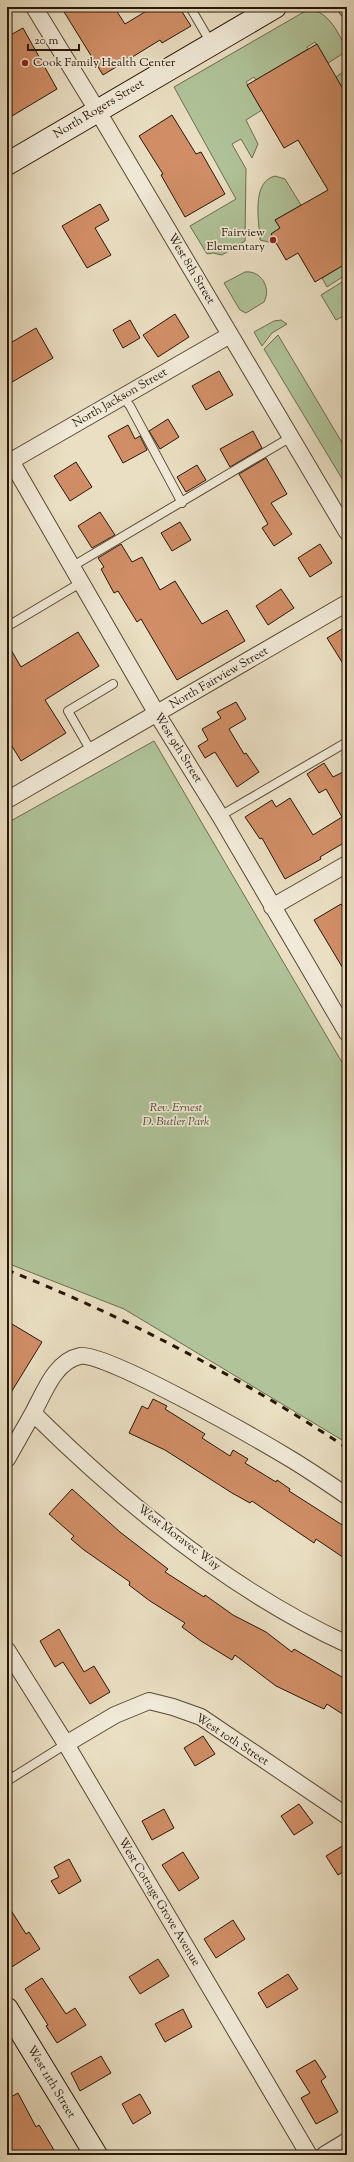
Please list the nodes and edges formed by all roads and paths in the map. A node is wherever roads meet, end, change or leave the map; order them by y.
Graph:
1 (34, 7) edge
2 (190, 7) edge
3 (275, 7) edge
4 (211, 43) junction
5 (97, 110) junction
6 (7, 164) edge
7 (230, 335) junction
8 (123, 397) junction
9 (291, 437) junction
10 (11, 461) joint
11 (182, 503) junction
12 (347, 532) edge
13 (73, 566) junction
14 (82, 582) junction
15 (347, 603) edge
16 (8, 626) edge
17 (113, 684) dead end
18 (157, 714) junction
19 (347, 742) edge
20 (91, 751) junction
21 (7, 800) edge
22 (220, 816) junction
23 (347, 864) edge
24 (272, 906) junction
25 (344, 1023) edge
26 (33, 1412) junction
27 (7, 1459) edge
28 (347, 1496) edge
29 (345, 1639) edge
30 (7, 1650) edge
31 (66, 1744) junction
32 (7, 1781) edge
33 (347, 1816) edge
34 (7, 2009) edge
35 (347, 2141) edge
36 (96, 2155) edge
37 (309, 2155) edge
38 (324, 2155) edge

1 - 5 street, West 8th Street
2 - 4 lane
3 - 4 street, North Rogers Street
4 - 5 street, North Rogers Street
5 - 6 street, North Rogers Street
5 - 7 street, West 8th Street
7 - 8 street, North Jackson Street
7 - 9 street, West 8th Street
8 - 10 street, North Jackson Street
8 - 11 lane
9 - 11 lane
9 - 12 street, West 8th Street
10 - 13 street, West 9th Street
11 - 13 lane
13 - 14 street, West 9th Street
14 - 16 lane
14 - 18 street, West 9th Street
15 - 18 street, North Fairview Street
17 - 20 lane
18 - 20 street, North Fairview Street
18 - 22 street, West 9th Street
19 - 22 lane
20 - 21 street, North Fairview Street
22 - 24 street, West 9th Street
23 - 24 street
24 - 25 street, West 9th Street
26 - 27 street
26 - 28 street
26 - 29 street, West Moravec Way
30 - 31 street, West Cottage Grove Avenue
31 - 32 lane
31 - 33 street, West 10th Street
31 - 37 street, West Cottage Grove Avenue
34 - 36 street, West 11th Street
35 - 38 street

